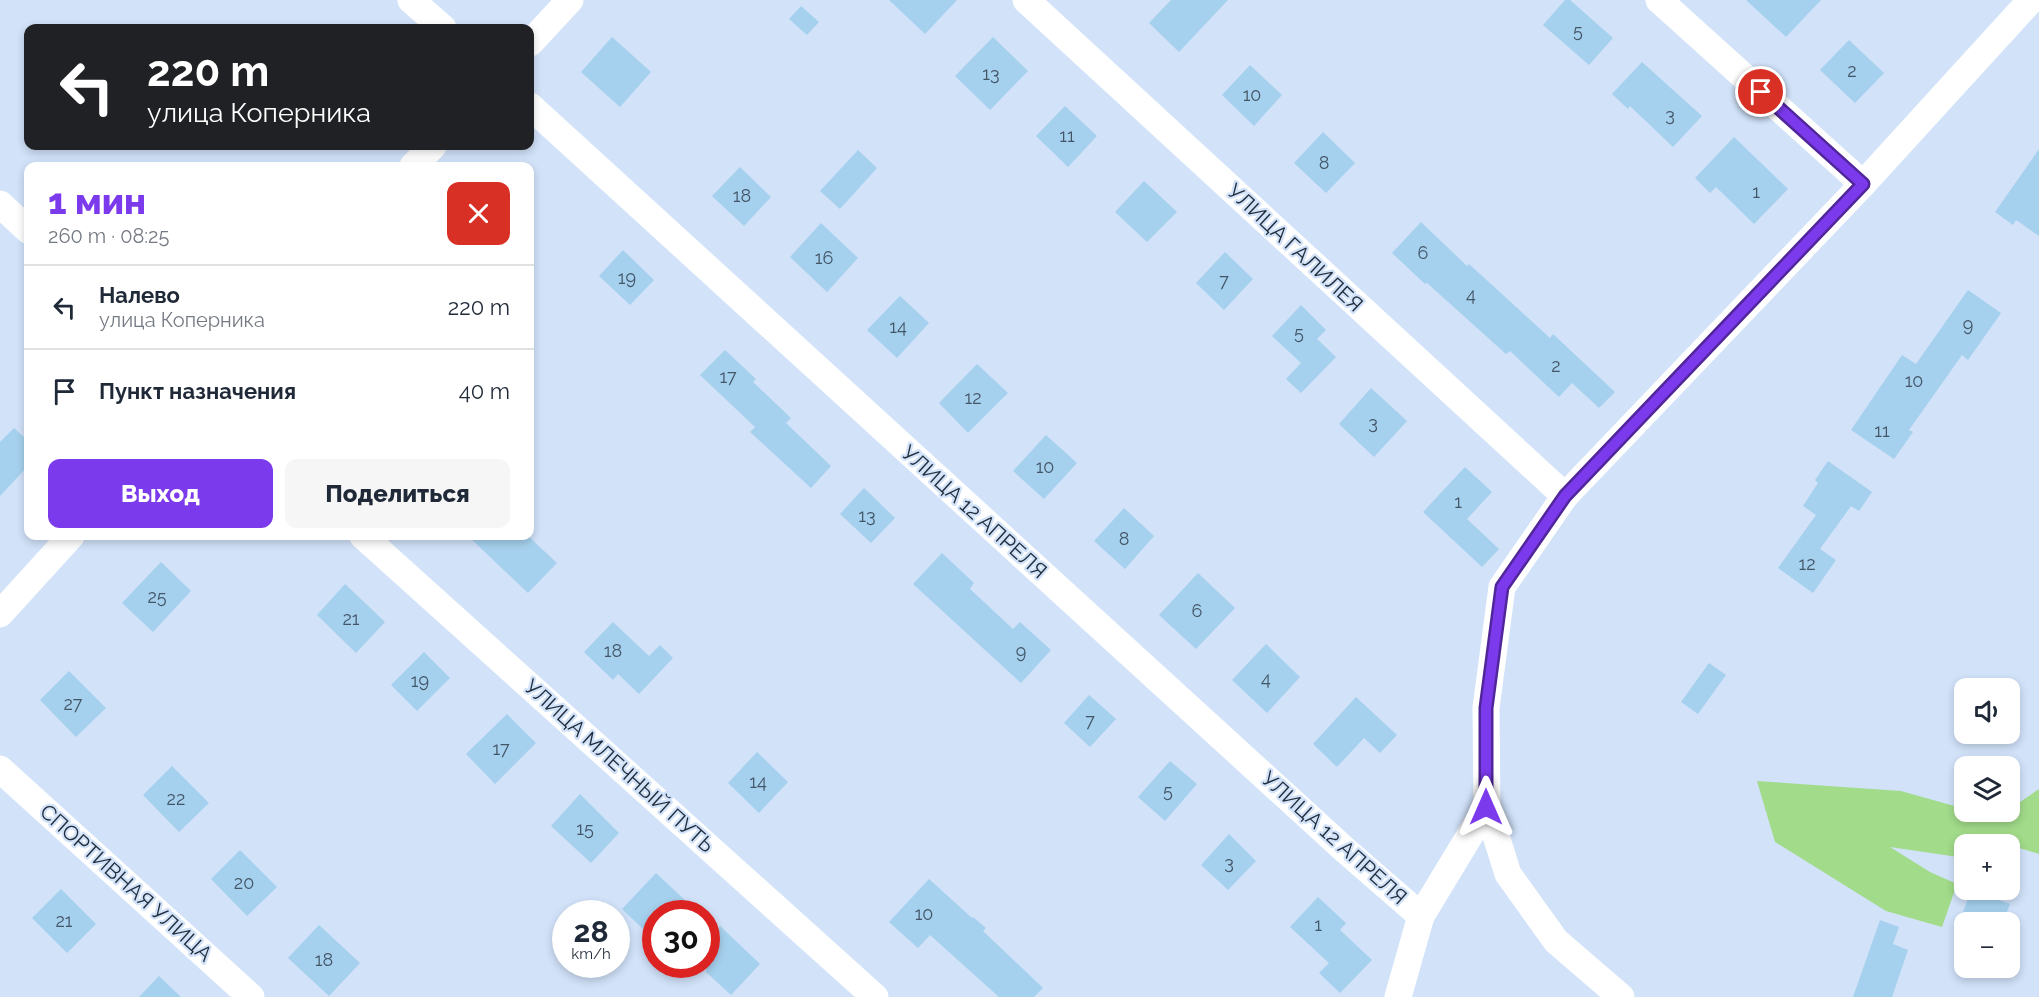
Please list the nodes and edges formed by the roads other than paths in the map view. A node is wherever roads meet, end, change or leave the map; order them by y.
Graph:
1 (411, 0) edge
2 (570, 0) edge
3 (1026, 0) edge
4 (1659, 0) edge
5 (2031, 0) edge
6 (438, 24) edge
7 (534, 39) edge
8 (534, 110) edge
9 (429, 150) edge
10 (417, 162) edge
11 (1863, 184) junction
12 (0, 204) edge
13 (24, 226) edge
14 (1565, 496) junction
15 (67, 540) edge
16 (367, 540) edge
17 (0, 614) edge
18 (0, 769) edge
19 (1486, 807) junction
20 (1420, 916) junction
21 (251, 997) edge
22 (874, 997) edge
23 (1398, 997) edge
24 (1622, 997) edge

1 - 6 street
2 - 7 street
3 - 14 street, УЛИЦА ГАЛИЛЕЯ
4 - 11 street
5 - 11 street
8 - 20 street, УЛИЦА 12 АПРЕЛЯ
9 - 10 street
11 - 14 street
12 - 13 street
14 - 19 street
15 - 17 street
16 - 22 street, УЛИЦА МЛЕЧНЫЙ ПУТЬ
18 - 21 street, СПОРТИВНАЯ УЛИЦА
19 - 20 street
19 - 24 street
20 - 23 street

